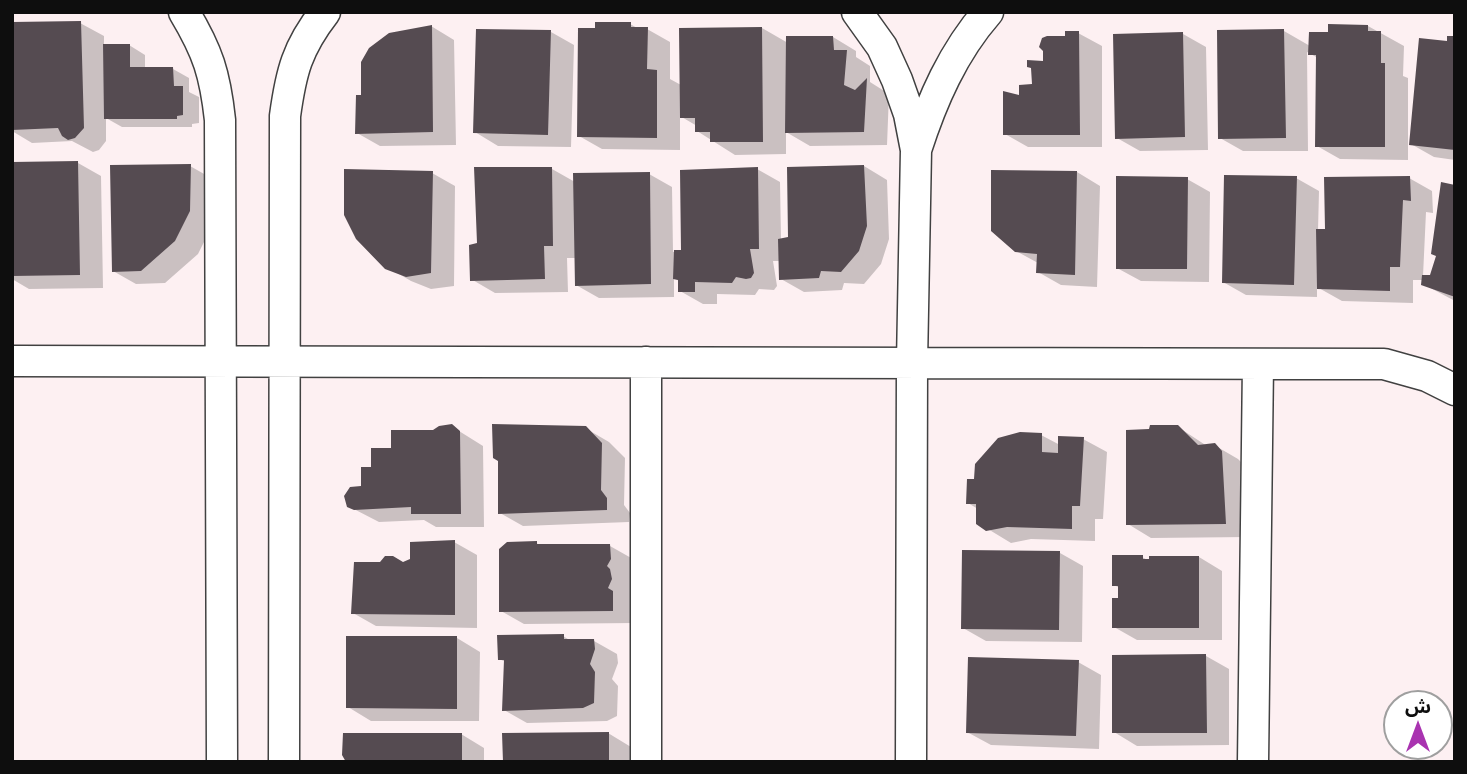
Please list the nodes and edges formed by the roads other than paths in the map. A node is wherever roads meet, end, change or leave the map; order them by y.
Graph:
1 (184, 12) edge
2 (325, 12) edge
3 (857, 12) edge
4 (988, 12) edge
5 (916, 150) junction
6 (12, 361) edge
7 (221, 361) junction
8 (285, 361) junction
9 (646, 362) junction
10 (912, 363) junction
11 (1258, 363) junction
12 (1455, 390) edge
13 (222, 762) edge
14 (284, 762) edge
15 (646, 762) edge
16 (911, 762) edge
17 (1253, 762) edge

1 - 7 street
2 - 8 street
3 - 5 street
4 - 5 street
5 - 10 street
6 - 7 street
7 - 8 street
7 - 13 street
8 - 9 street
8 - 14 street
9 - 10 street
9 - 15 street
10 - 11 street
10 - 16 street
11 - 12 street
11 - 17 street

